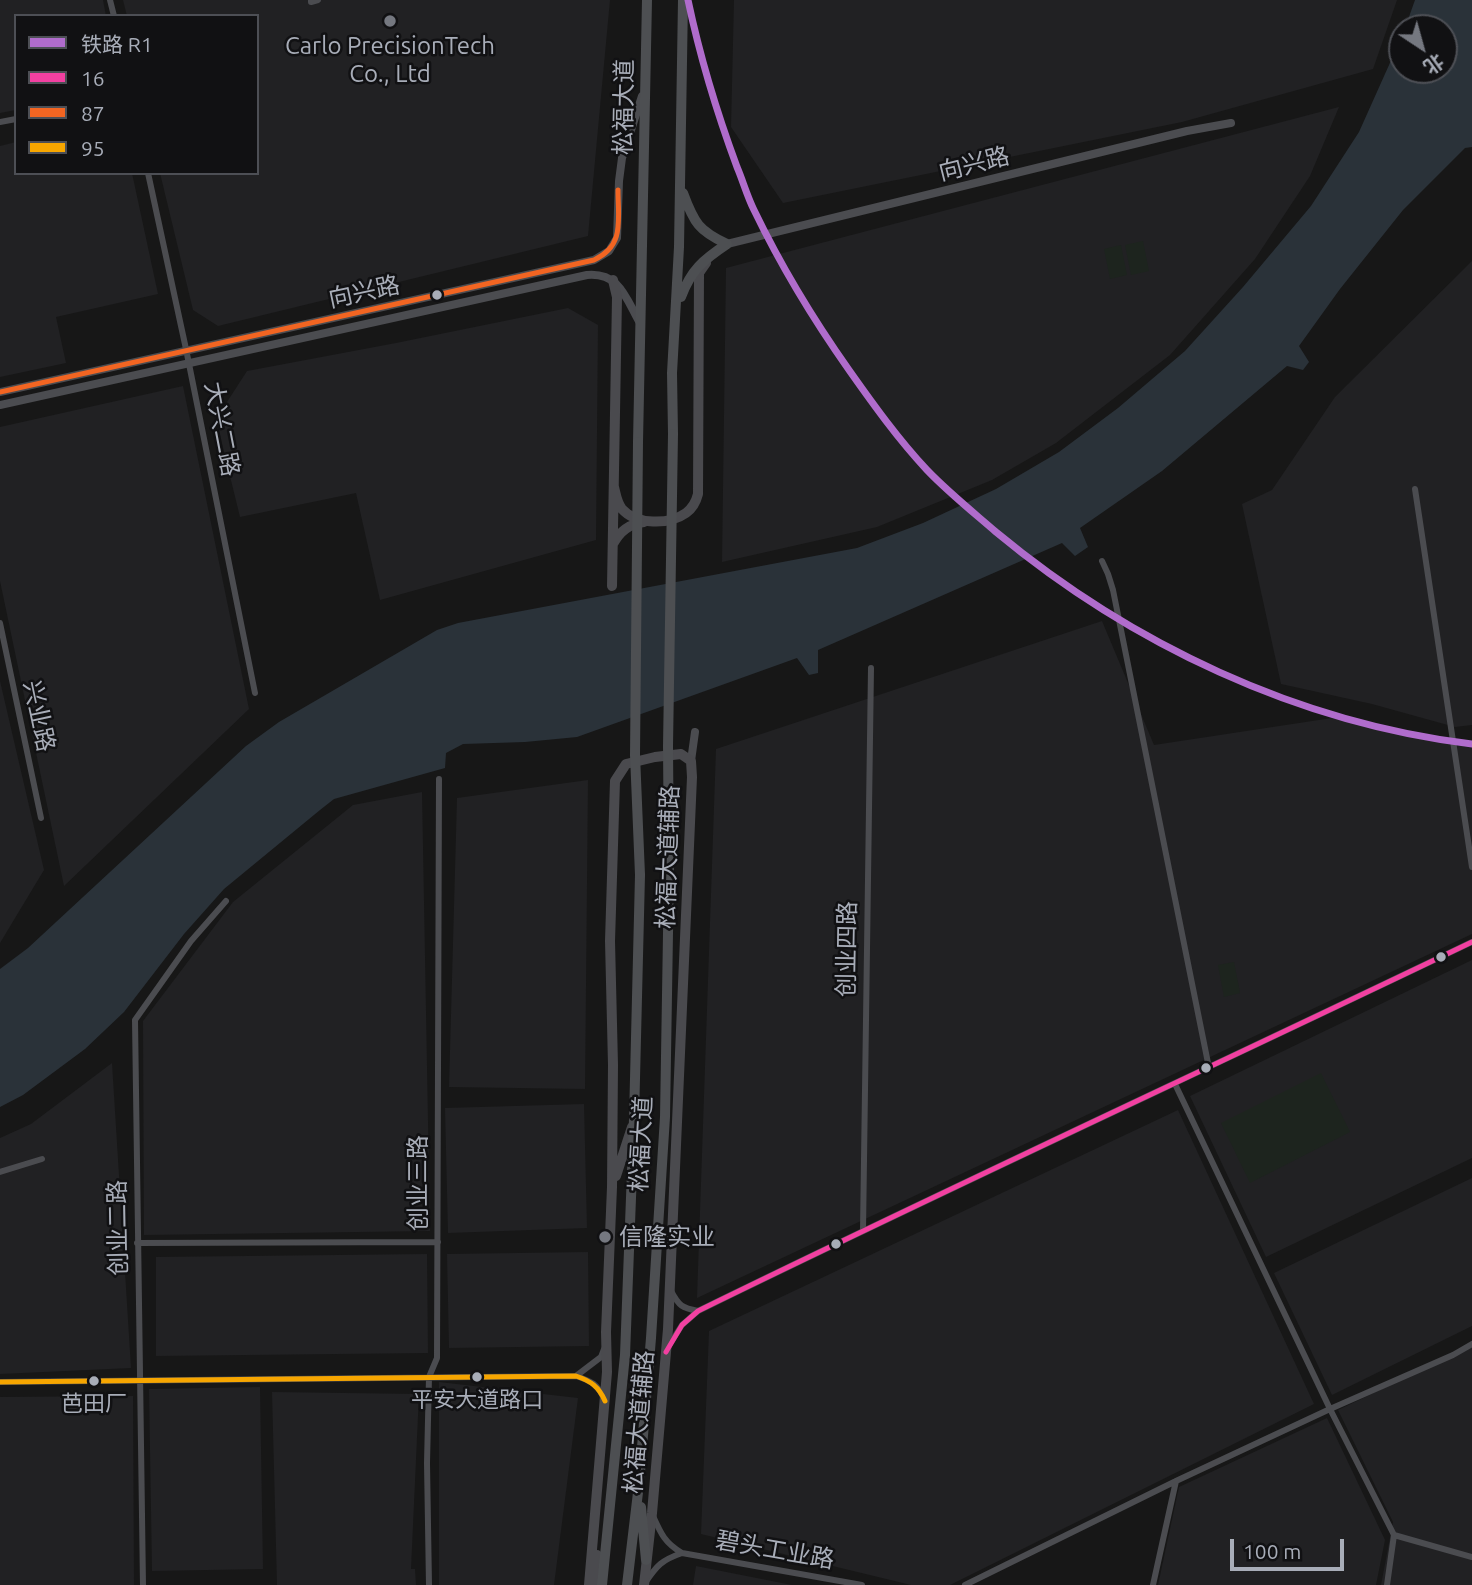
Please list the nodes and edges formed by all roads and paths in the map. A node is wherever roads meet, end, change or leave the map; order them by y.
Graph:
1 (311, 0) edge
2 (318, 0) edge
3 (647, 0) edge
4 (683, 0) edge
5 (645, 87) junction
6 (1231, 123) dead end
7 (148, 175) edge
8 (680, 185) junction
9 (727, 244) junction
10 (712, 254) junction
11 (613, 280) junction
12 (676, 310) junction
13 (640, 324) junction
14 (186, 351) junction
15 (189, 363) junction
16 (0, 392) edge
17 (0, 405) edge
18 (614, 488) junction
19 (1415, 489) dead end
20 (652, 521) junction
21 (612, 545) junction
22 (1102, 561) dead end
23 (612, 586) dead end
24 (0, 623) edge
25 (871, 668) dead end
26 (255, 692) dead end
27 (695, 732) dead end
28 (691, 761) junction
29 (439, 779) dead end
30 (41, 818) dead end
31 (1472, 867) edge
32 (226, 901) dead end
33 (1472, 942) edge
34 (1209, 1068) junction
35 (1175, 1084) junction
36 (665, 1116) junction
37 (634, 1119) junction
38 (42, 1159) dead end
39 (0, 1172) edge
40 (676, 1180) junction
41 (612, 1187) junction
42 (863, 1230) junction
43 (438, 1242) junction
44 (137, 1243) junction
45 (670, 1289) junction
46 (698, 1311) junction
47 (607, 1343) junction
48 (1472, 1344) edge
49 (666, 1352) junction
50 (576, 1376) junction
51 (429, 1377) junction
52 (140, 1379) junction
53 (0, 1382) edge
54 (605, 1401) junction
55 (1330, 1409) junction
56 (1175, 1481) junction
57 (639, 1484) junction
58 (598, 1491) junction
59 (652, 1513) junction
60 (1394, 1535) junction
61 (682, 1553) junction
62 (1472, 1557) edge
63 (646, 1560) junction
64 (598, 1583) edge
65 (144, 1585) edge
66 (429, 1585) edge
67 (589, 1585) edge
68 (626, 1585) edge
69 (644, 1585) edge
70 (862, 1585) edge
71 (965, 1585) edge
72 (1153, 1585) edge
73 (1387, 1585) edge

1 - 2 street
3 - 5 main road, 松福大道
4 - 8 main road
5 - 13 main road, 松福大道
5 - 14 street, 向兴路
6 - 9 street, 向兴路
7 - 14 street, 大兴二路
8 - 9 main road
8 - 12 main road
9 - 10 main road
10 - 12 main road
10 - 20 main road
11 - 13 street
11 - 15 street, 向兴路
11 - 18 main road
12 - 36 main road, 松福大道, bridge
13 - 37 main road, 松福大道, bridge
14 - 15 street, 大兴二路
14 - 16 street, 向兴路
15 - 17 street, 向兴路
15 - 26 street, 大兴二路
18 - 20 main road
18 - 21 main road
19 - 31 street
20 - 21 main road
21 - 23 main road
22 - 34 street
24 - 30 street, 兴业路
25 - 42 street, 创业四路
27 - 28 street
28 - 40 main road, 松福大道辅路
28 - 41 main road, 松福大道辅路
29 - 43 street, 创业三路
32 - 44 street, 创业二路
33 - 34 street
34 - 35 street
35 - 42 street
35 - 55 street
36 - 40 main road
36 - 57 main road, 松福大道
37 - 41 main road
37 - 64 main road, 松福大道
38 - 39 street
40 - 45 main road, 松福大道辅路
41 - 47 main road, 松福大道辅路
42 - 46 street
43 - 44 street
43 - 51 street, 创业三路
44 - 52 street, 创业二路
45 - 46 street
45 - 49 main road, 松福大道辅路
46 - 49 street
47 - 50 street
47 - 54 main road, 松福大道辅路
48 - 55 street
49 - 59 main road, 松福大道辅路
50 - 51 street
50 - 54 street
51 - 52 street
51 - 66 street, 创业三路
52 - 53 street
52 - 65 street, 创业二路
54 - 58 main road, 松福大道辅路
55 - 56 street
55 - 60 street
56 - 71 street
56 - 72 street
57 - 63 main road
57 - 68 main road, 松福大道
58 - 64 main road, 松福大道辅路
58 - 67 main road, 松福大道辅路
59 - 61 street
59 - 63 main road, 松福大道辅路
60 - 62 street
60 - 73 street
61 - 69 street
61 - 70 street, 碧头工业路
63 - 69 main road, 松福大道辅路

